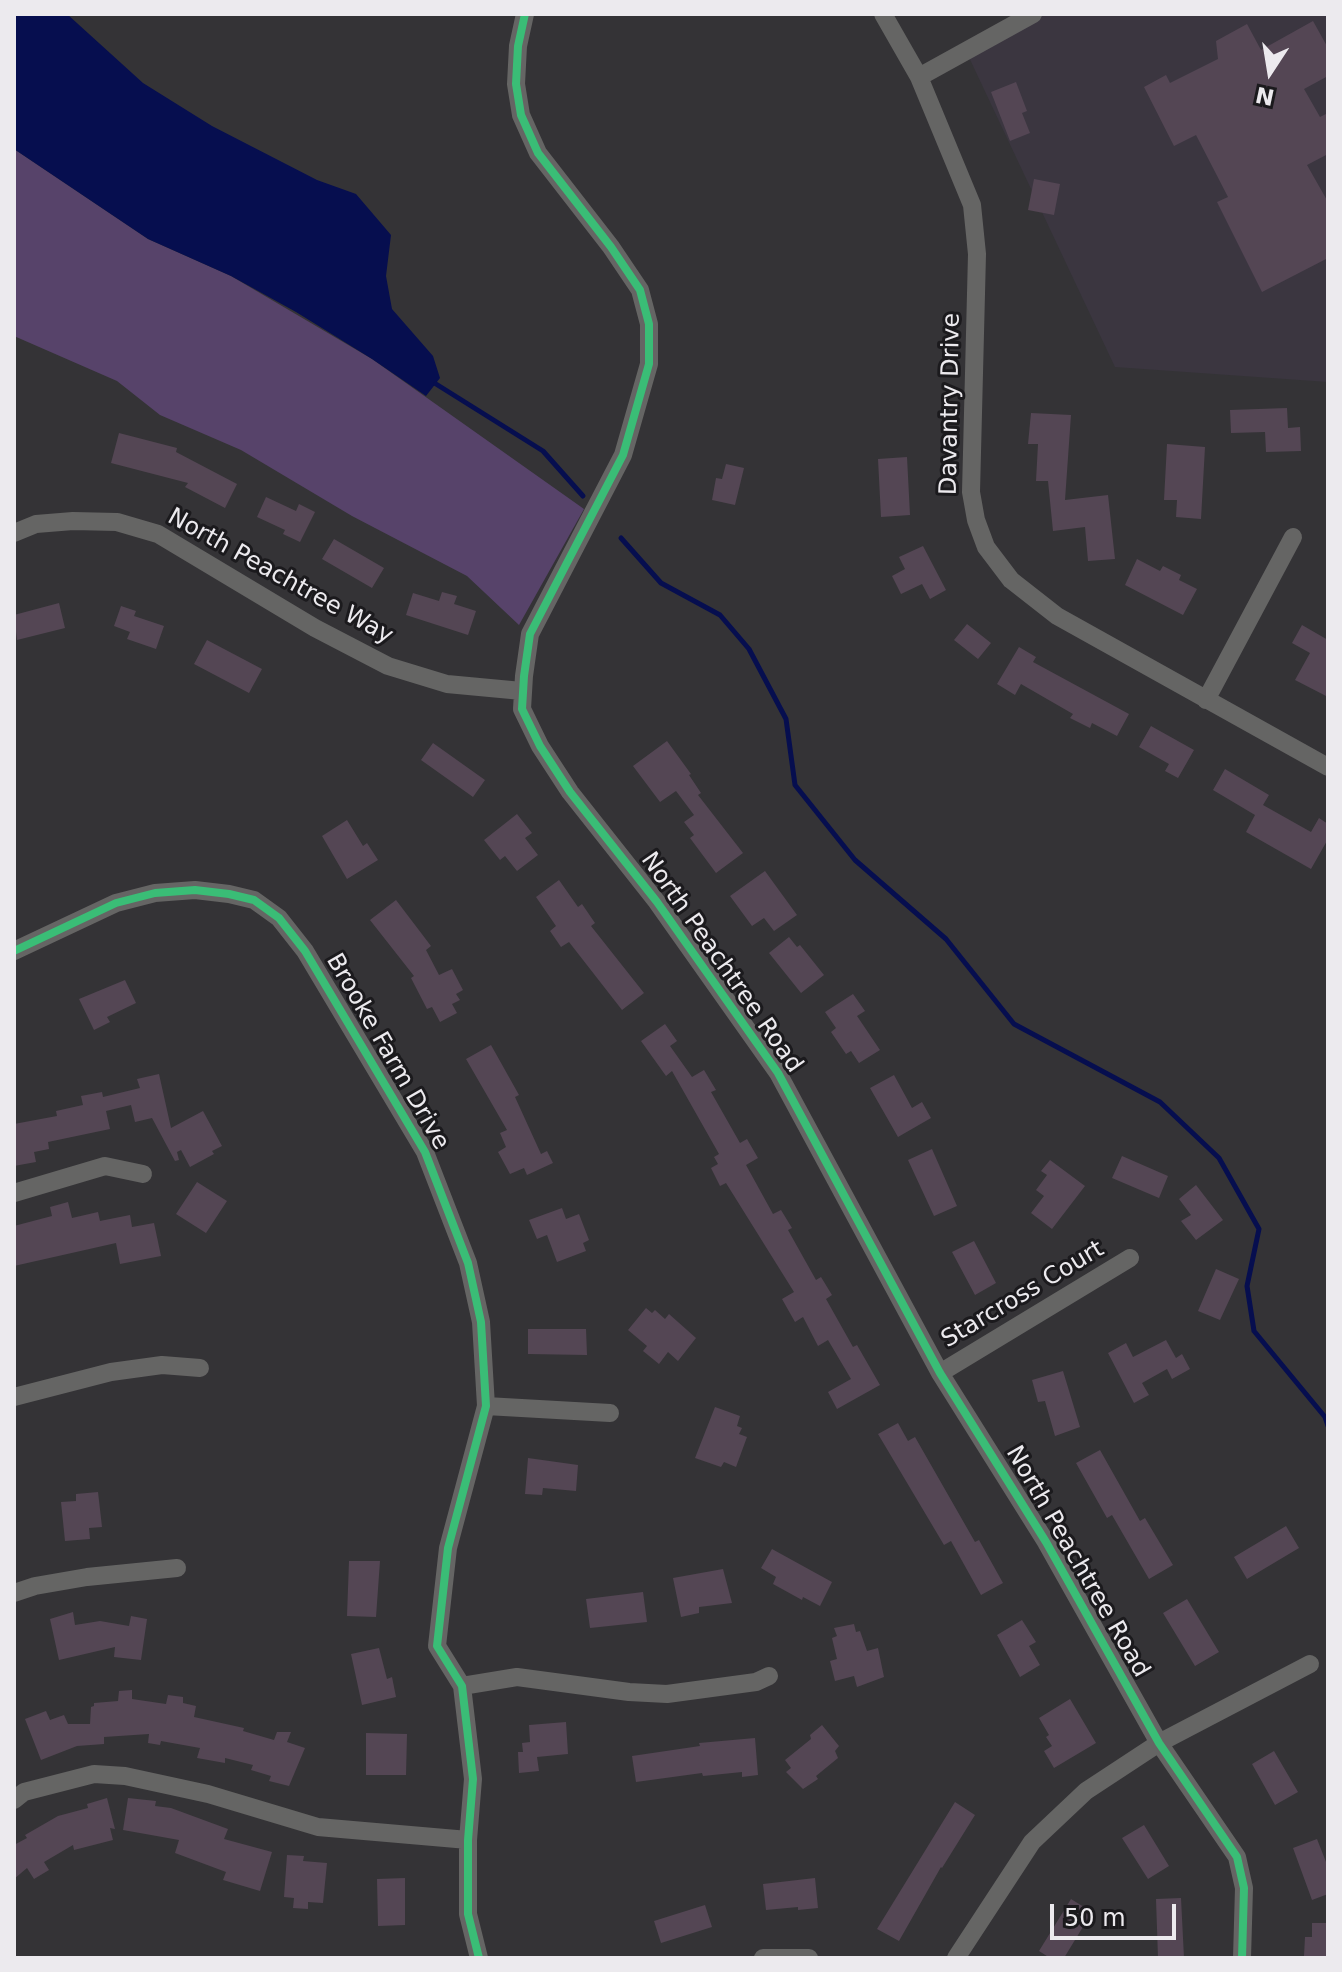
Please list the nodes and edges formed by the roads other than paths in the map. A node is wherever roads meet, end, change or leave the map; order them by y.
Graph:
1 (883, 14) edge
2 (1033, 14) edge
3 (519, 15) edge
4 (919, 77) junction
5 (14, 533) edge
6 (1293, 537) dead end
7 (522, 691) junction
8 (1206, 700) junction
9 (1328, 767) edge
10 (14, 951) edge
11 (143, 1174) dead end
12 (14, 1193) edge
13 (1130, 1258) dead end
14 (200, 1368) dead end
15 (940, 1373) junction
16 (14, 1397) edge
17 (486, 1406) junction
18 (610, 1413) dead end
19 (177, 1568) dead end
20 (14, 1593) edge
21 (1310, 1664) dead end
22 (769, 1676) dead end
23 (462, 1686) junction
24 (1159, 1743) junction
25 (14, 1800) edge
26 (468, 1840) junction
27 (479, 1958) edge
28 (763, 1958) edge
29 (809, 1958) edge
30 (956, 1958) edge
31 (1242, 1958) edge

1 - 4 street, Davantry Drive
2 - 4 street
3 - 7 street, North Peachtree Road
4 - 8 street, Davantry Drive
5 - 7 street, North Peachtree Way
6 - 8 street
7 - 15 street, North Peachtree Road
8 - 9 street, Davantry Drive
10 - 17 street, Brooke Farm Drive
11 - 12 street
13 - 15 street, Starcross Court
14 - 16 street
15 - 24 street, North Peachtree Road
17 - 18 street
17 - 23 street, Brooke Farm Drive
19 - 20 street
21 - 24 street
22 - 23 street
23 - 26 street, Brooke Farm Drive
24 - 30 street
24 - 31 street, North Peachtree Road
25 - 26 street
26 - 27 street, Brooke Farm Drive
28 - 29 street

